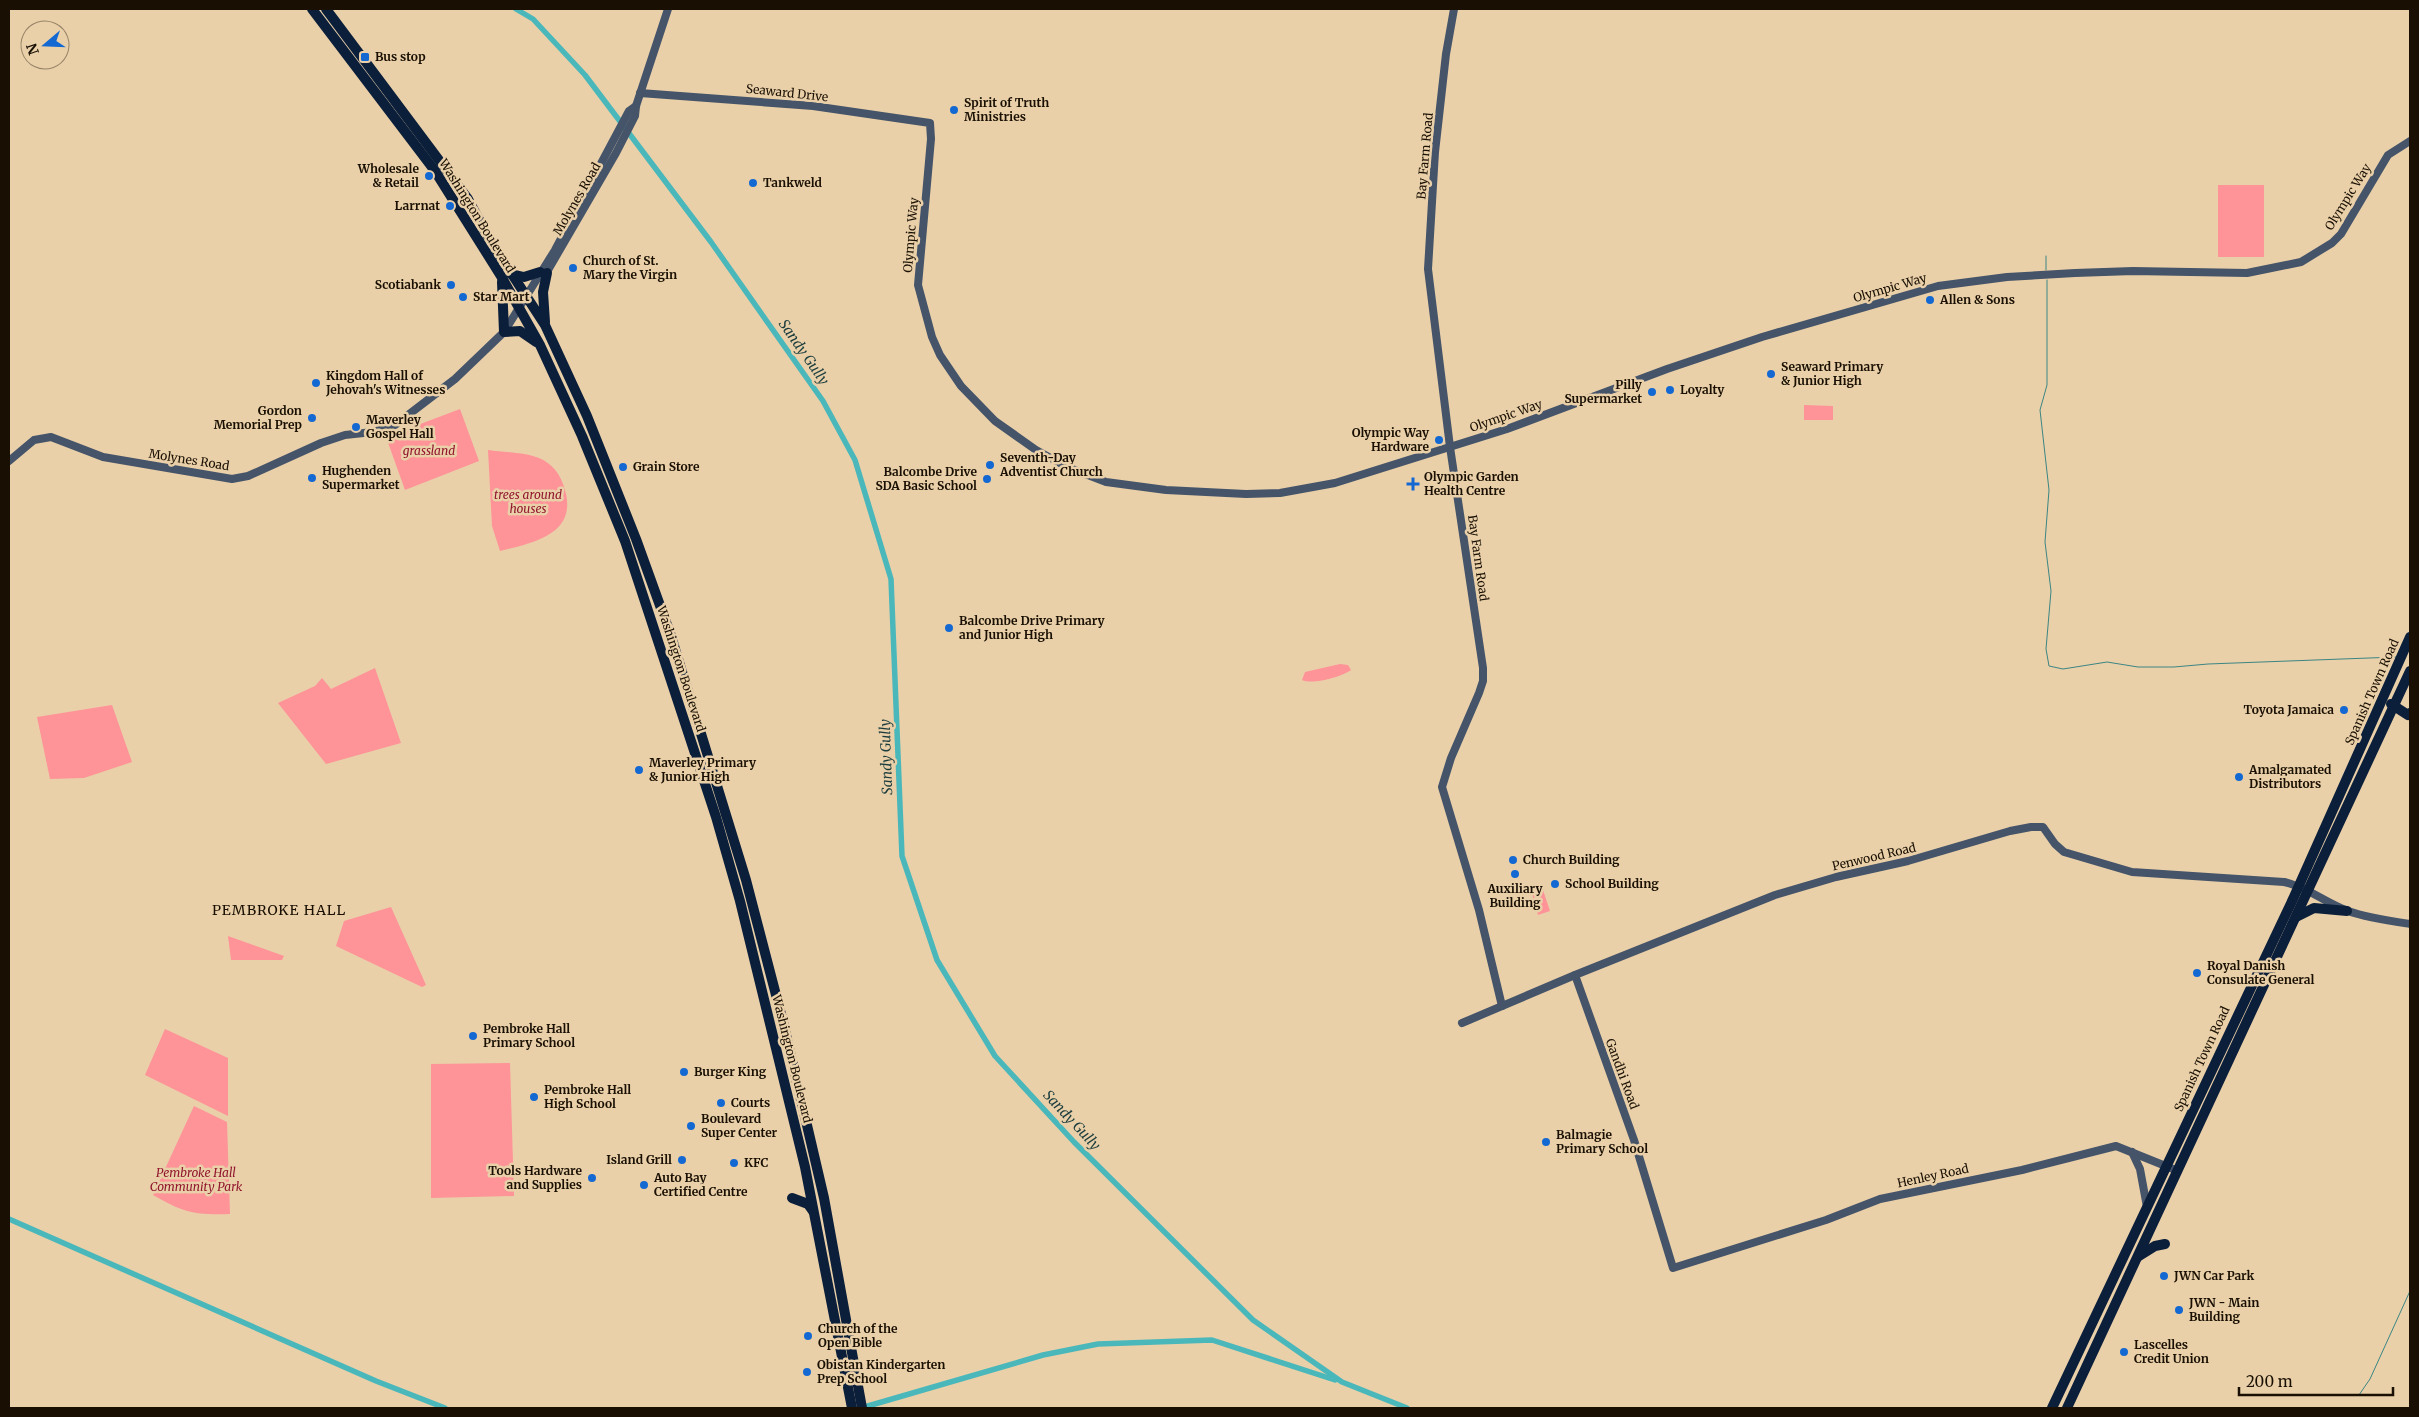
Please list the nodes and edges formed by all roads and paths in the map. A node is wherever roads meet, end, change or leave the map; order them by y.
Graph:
1 (312, 9) edge
2 (326, 9) edge
3 (668, 9) edge
4 (1454, 9) edge
5 (640, 93) junction
6 (930, 123) joint
7 (2410, 141) edge
8 (544, 273) junction
9 (506, 275) junction
10 (526, 298) junction
11 (520, 308) junction
12 (545, 325) junction
13 (504, 332) junction
14 (540, 345) junction
15 (1450, 447) junction
16 (9, 461) edge
17 (2410, 638) edge
18 (2410, 673) edge
19 (2384, 696) junction
20 (2394, 707) junction
21 (2410, 713) edge
22 (2303, 889) junction
23 (2347, 910) junction
24 (2295, 917) junction
25 (2410, 924) edge
26 (1574, 975) junction
27 (1502, 1006) junction
28 (2251, 1015) junction
29 (1462, 1022) dead end
30 (2204, 1085) junction
31 (2132, 1152) junction
32 (2166, 1166) junction
33 (805, 1167) junction
34 (2178, 1171) junction
35 (2152, 1214) junction
36 (818, 1227) junction
37 (2165, 1244) dead end
38 (2137, 1257) junction
39 (1673, 1268) joint
40 (2064, 1381) junction
41 (2077, 1386) junction
42 (853, 1389) junction
43 (852, 1408) edge
44 (862, 1408) edge
45 (2052, 1408) edge
46 (2067, 1408) edge

1 - 9 highway, Washington Boulevard
2 - 9 highway, Washington Boulevard
3 - 5 street, Molynes Road
4 - 15 street, Bay Farm Road
5 - 6 street, Seaward Drive
5 - 8 street, Molynes Road
6 - 15 street, Olympic Way
7 - 15 street, Olympic Way
8 - 9 highway
8 - 10 street, Molynes Road
8 - 12 highway
9 - 10 highway, Washington Boulevard
9 - 11 highway, Washington Boulevard
9 - 13 highway
10 - 11 street, Molynes Road
10 - 12 highway, Washington Boulevard
11 - 13 street, Molynes Road
11 - 14 highway, Washington Boulevard
12 - 42 highway, Washington Boulevard
13 - 14 highway
13 - 16 street, Molynes Road
14 - 33 highway, Washington Boulevard
15 - 27 street, Bay Farm Road
17 - 19 highway, Spanish Town Road
18 - 20 highway, Spanish Town Road
19 - 20 highway
19 - 22 highway, Spanish Town Road
20 - 21 highway
20 - 22 highway, Spanish Town Road
22 - 23 street
22 - 24 highway, Spanish Town Road
22 - 26 street, Penwood Road
22 - 30 highway, Spanish Town Road
23 - 24 highway
23 - 25 street
24 - 28 highway, Spanish Town Road
26 - 27 street, Penwood Road
26 - 39 street, Gandhi Road
27 - 29 street, Penwood Road
28 - 30 highway
28 - 34 highway, Spanish Town Road
30 - 32 highway, Spanish Town Road
31 - 32 street, Henley Road
31 - 35 street
31 - 39 street, Henley Road
32 - 34 street, Henley Road
32 - 35 highway, Spanish Town Road
33 - 36 highway, Washington Boulevard
33 - 36 highway
34 - 35 highway, Spanish Town Road
35 - 38 highway, Spanish Town Road
35 - 40 highway, Spanish Town Road
36 - 42 highway, Washington Boulevard
37 - 38 highway
38 - 41 highway, Spanish Town Road
40 - 41 highway
40 - 45 highway, Spanish Town Road
41 - 46 highway, Spanish Town Road
42 - 43 highway, Washington Boulevard
42 - 44 highway, Washington Boulevard

